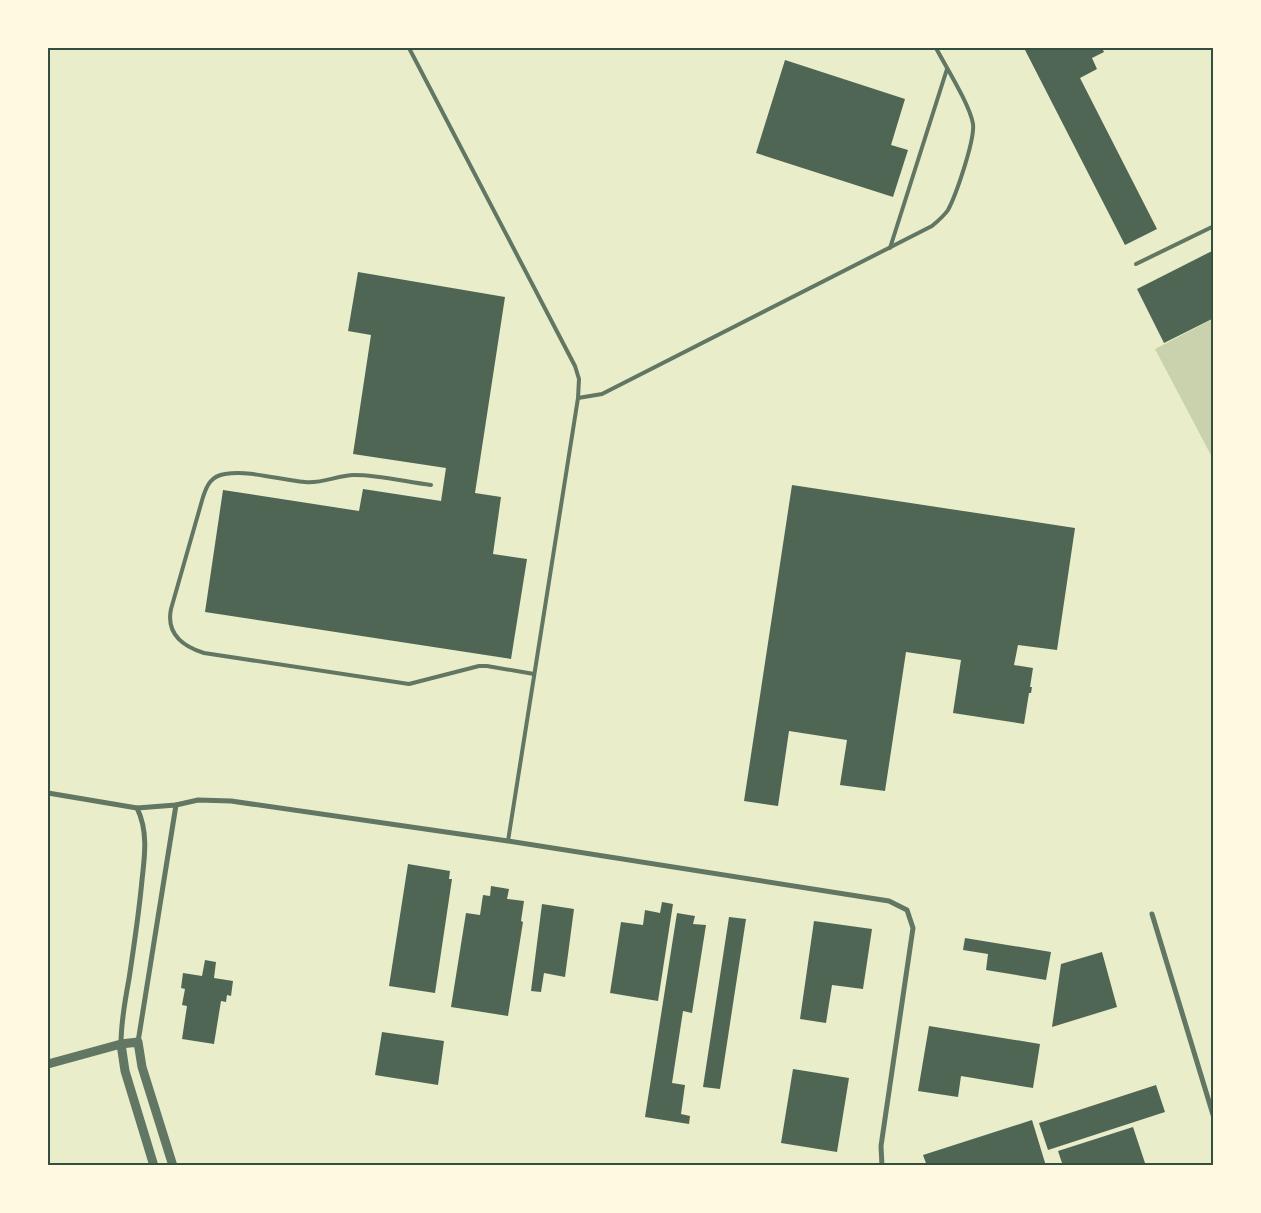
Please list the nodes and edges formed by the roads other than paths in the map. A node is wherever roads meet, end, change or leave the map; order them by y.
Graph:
1 (409, 48) edge
2 (936, 48) edge
3 (948, 69) junction
4 (1214, 226) edge
5 (890, 248) junction
6 (1136, 264) dead end
7 (578, 398) junction
8 (431, 485) dead end
9 (534, 674) junction
10 (48, 793) edge
11 (176, 806) junction
12 (137, 808) junction
13 (508, 841) junction
14 (1152, 914) dead end
15 (138, 1042) junction
16 (121, 1044) junction
17 (48, 1064) edge
18 (1214, 1118) edge
19 (154, 1166) edge
20 (173, 1166) edge
21 (882, 1166) edge

1 - 7 lane
2 - 3 lane
3 - 5 lane
3 - 5 lane
4 - 6 lane
5 - 7 lane
7 - 9 lane
8 - 9 lane
9 - 13 lane
10 - 12 street
11 - 12 street
11 - 13 street
11 - 15 street
12 - 16 street
13 - 21 street
14 - 18 street
15 - 16 street
15 - 20 street
16 - 17 street
16 - 19 street

